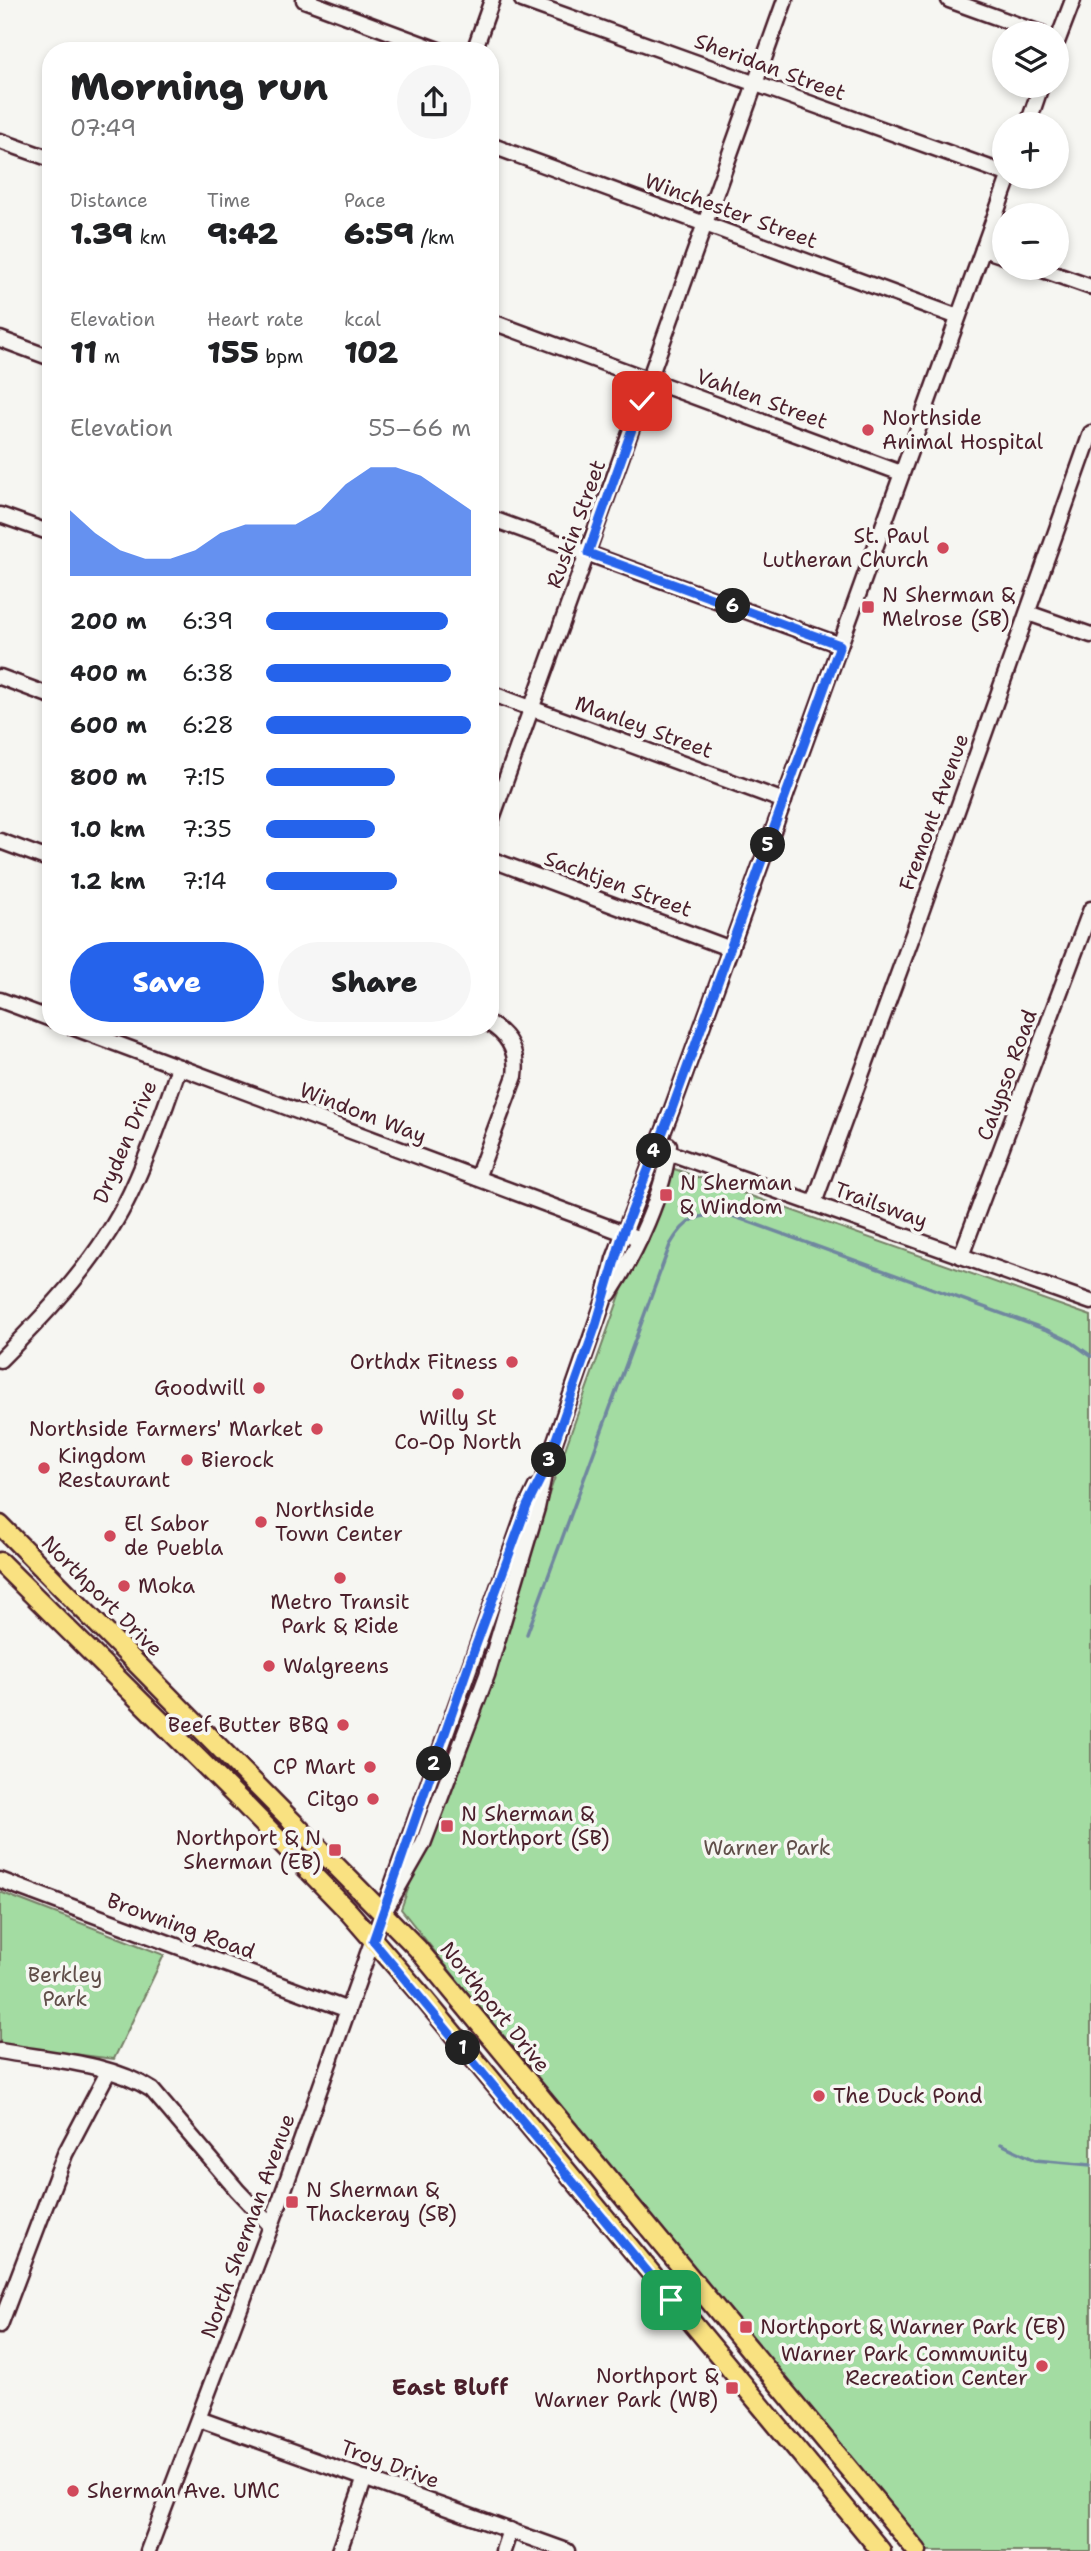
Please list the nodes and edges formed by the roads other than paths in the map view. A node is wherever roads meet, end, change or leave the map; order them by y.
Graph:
1 (304, 0) edge
2 (492, 0) edge
3 (522, 0) edge
4 (785, 0) edge
5 (948, 0) edge
6 (1073, 0) edge
7 (1007, 21) edge
8 (1065, 21) edge
9 (417, 42) edge
10 (477, 42) edge
11 (756, 84) junction
12 (0, 141) edge
13 (499, 148) edge
14 (42, 156) edge
15 (992, 169) edge
16 (1005, 189) edge
17 (706, 224) junction
18 (983, 249) junction
19 (992, 252) edge
20 (1069, 279) edge
21 (1091, 287) edge
22 (958, 317) junction
23 (499, 324) edge
24 (0, 339) edge
25 (42, 355) edge
26 (650, 380) junction
27 (1091, 433) edge
28 (901, 473) junction
29 (0, 514) edge
30 (499, 521) edge
31 (42, 530) edge
32 (588, 553) junction
33 (1028, 613) junction
34 (1091, 635) edge
35 (840, 645) junction
36 (0, 677) edge
37 (42, 693) edge
38 (499, 696) edge
39 (532, 708) junction
40 (499, 799) edge
41 (785, 800) junction
42 (0, 841) edge
43 (42, 857) edge
44 (499, 862) edge
45 (1091, 909) edge
46 (731, 949) junction
47 (0, 1000) edge
48 (42, 1016) edge
49 (499, 1030) edge
50 (96, 1036) edge
51 (179, 1067) junction
52 (662, 1150) junction
53 (477, 1178) junction
54 (814, 1203) junction
55 (623, 1233) junction
56 (639, 1239) junction
57 (961, 1256) junction
58 (604, 1300) junction
59 (1091, 1302) edge
60 (0, 1360) edge
61 (545, 1470) junction
62 (0, 1525) edge
63 (0, 1562) edge
64 (112, 1673) junction
65 (159, 1687) junction
66 (0, 1880) edge
67 (383, 1914) junction
68 (373, 1941) junction
69 (348, 2010) junction
70 (0, 2051) edge
71 (108, 2071) junction
72 (271, 2226) junction
73 (0, 2325) edge
74 (199, 2419) junction
75 (365, 2477) junction
76 (510, 2530) junction
77 (148, 2551) edge
78 (339, 2551) edge
79 (503, 2551) edge
80 (567, 2551) edge
81 (881, 2551) edge
82 (917, 2551) edge

1 - 9 street
2 - 10 street
3 - 11 street, Sheridan Street
4 - 11 street, Ruskin Street
5 - 7 street
6 - 8 street
11 - 15 street, Sheridan Street
11 - 17 street, Ruskin Street
12 - 14 street
13 - 17 street, Winchester Street
16 - 18 street, North Sherman Avenue
17 - 22 street, Winchester Street
17 - 26 street, Ruskin Street
18 - 19 street
18 - 22 street, North Sherman Avenue
20 - 21 street
22 - 28 street, North Sherman Avenue
23 - 26 street, Vahlen Street
24 - 25 street
26 - 28 street, Vahlen Street
26 - 32 street, Ruskin Street
27 - 33 street, Fremont Avenue
28 - 35 street, North Sherman Avenue
29 - 31 street
30 - 32 street
32 - 35 street
32 - 39 street, Ruskin Street
33 - 34 street
33 - 54 street, Fremont Avenue
35 - 41 street, North Sherman Avenue
36 - 37 street
38 - 39 street, Manley Street
39 - 40 street, Ruskin Street
39 - 41 street, Manley Street
41 - 46 street, North Sherman Avenue
42 - 43 street
44 - 46 street, Sachtjen Street
45 - 57 street, Calypso Road
46 - 52 street, North Sherman Avenue
47 - 48 street
49 - 53 street
50 - 51 street, Windom Way
51 - 53 street, Windom Way
51 - 60 street, Dryden Drive
52 - 54 street, Trailsway
52 - 55 street, North Sherman Avenue
52 - 56 street, North Sherman Avenue
53 - 55 street, Windom Way
54 - 57 street, Trailsway
55 - 56 street, Windom Way
55 - 58 street, North Sherman Avenue
56 - 58 street, North Sherman Avenue
57 - 59 street, Trailsway
58 - 61 street, North Sherman Avenue
61 - 67 street, North Sherman Avenue
61 - 67 street, North Sherman Avenue
62 - 65 main road, Northport Drive
63 - 64 main road
64 - 65 main road
64 - 68 main road
65 - 67 main road, Northport Drive
66 - 69 street, Browning Road
67 - 68 street, North Sherman Avenue
67 - 82 main road, Northport Drive
68 - 69 street, North Sherman Avenue
68 - 81 main road
69 - 72 street, North Sherman Avenue
70 - 71 street
71 - 72 street
71 - 73 street
72 - 74 street, North Sherman Avenue
74 - 75 street, Troy Drive
74 - 77 street, North Sherman Avenue
75 - 76 street, Troy Drive
75 - 78 street
76 - 79 street
76 - 80 street, Troy Drive

